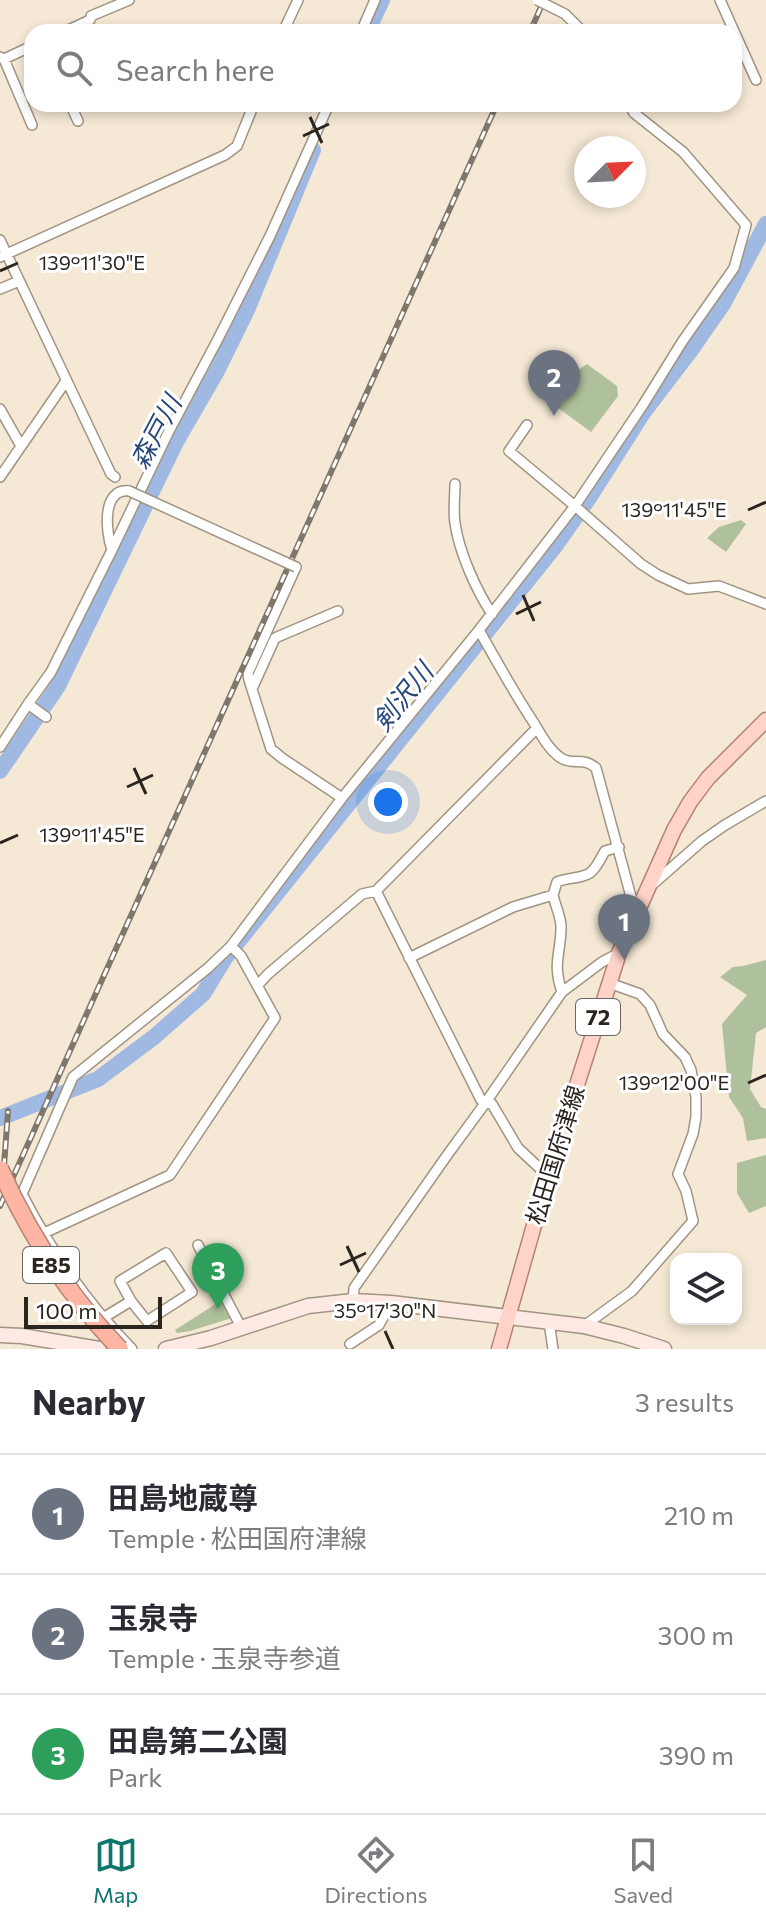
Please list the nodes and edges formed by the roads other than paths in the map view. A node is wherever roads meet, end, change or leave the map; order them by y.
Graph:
1 (129, 0) edge
2 (298, 0) edge
3 (375, 0) edge
4 (537, 0) edge
5 (720, 0) edge
6 (81, 24) edge
7 (287, 24) edge
8 (364, 24) edge
9 (575, 24) edge
10 (731, 24) edge
11 (24, 49) edge
12 (742, 49) edge
13 (2, 58) edge
14 (756, 80) dead end
15 (24, 107) edge
16 (26, 112) edge
17 (74, 112) edge
18 (251, 112) edge
19 (325, 112) edge
20 (633, 112) edge
21 (78, 121) dead end
22 (32, 125) dead end
23 (0, 240) edge
24 (3, 255) edge
25 (19, 281) junction
26 (0, 289) edge
27 (66, 381) junction
28 (0, 409) edge
29 (527, 425) dead end
30 (21, 446) junction
31 (0, 477) edge
32 (115, 477) dead end
33 (455, 484) dead end
34 (575, 506) junction
35 (112, 550) junction
36 (766, 604) edge
37 (338, 611) dead end
38 (492, 614) junction
39 (479, 630) junction
40 (252, 690) junction
41 (28, 704) junction
42 (46, 717) dead end
43 (766, 720) edge
44 (537, 728) junction
45 (0, 747) edge
46 (342, 798) junction
47 (766, 801) edge
48 (619, 847) junction
49 (647, 889) junction
50 (376, 891) junction
51 (553, 895) junction
52 (636, 915) junction
53 (232, 947) junction
54 (619, 953) junction
55 (409, 958) junction
56 (609, 983) junction
57 (258, 985) junction
58 (562, 992) junction
59 (486, 1102) junction
60 (0, 1169) edge
61 (548, 1176) junction
62 (0, 1194) edge
63 (42, 1234) junction
64 (198, 1245) dead end
65 (131, 1301) junction
66 (353, 1301) junction
67 (391, 1303) junction
68 (103, 1318) junction
69 (508, 1318) junction
70 (549, 1322) junction
71 (584, 1326) junction
72 (241, 1327) junction
73 (0, 1335) edge
74 (350, 1344) dead end
75 (99, 1349) edge
76 (106, 1349) edge
77 (120, 1349) edge
78 (132, 1349) edge
79 (166, 1349) edge
80 (499, 1349) edge
81 (553, 1349) edge
82 (664, 1349) edge

1 - 6 street
2 - 7 street
3 - 8 street
4 - 9 street, bridge
5 - 10 street
11 - 13 street
12 - 14 street
13 - 15 street
16 - 22 street
17 - 21 street
18 - 24 street
19 - 35 street
20 - 34 street
23 - 24 street
24 - 25 street
25 - 26 street
25 - 27 street
27 - 30 street
27 - 32 street
28 - 30 street
29 - 34 street
30 - 31 street
33 - 38 street
34 - 36 street
34 - 38 street
35 - 40 street, bridge
35 - 41 street
37 - 40 street
38 - 39 street
39 - 44 street
39 - 46 street
40 - 46 street
41 - 42 street
41 - 45 street
43 - 49 main road, 松田国府津線 / 72
44 - 48 street
44 - 50 street
46 - 53 street
47 - 49 street
48 - 51 street
48 - 52 street
49 - 52 main road, 松田国府津線 / 72
50 - 55 street
50 - 57 street
51 - 55 street
51 - 58 street
52 - 54 main road, 松田国府津線 / 72
53 - 57 street
53 - 63 street
54 - 56 main road, 松田国府津線 / 72
54 - 58 street
55 - 59 street
56 - 61 main road, 松田国府津線 / 72
56 - 71 street
57 - 63 street
58 - 59 street
59 - 61 street
59 - 66 street
60 - 77 highway, E85, bridge
61 - 69 main road, 松田国府津線 / 72
62 - 76 highway, E85
63 - 68 street
64 - 72 street
65 - 65 street
65 - 68 street
66 - 67 street
66 - 72 street
67 - 69 street
67 - 74 street
68 - 78 street
69 - 70 street
69 - 80 main road, 松田国府津線 / 72
70 - 71 street
70 - 81 street
71 - 82 street
72 - 79 street
73 - 75 street

